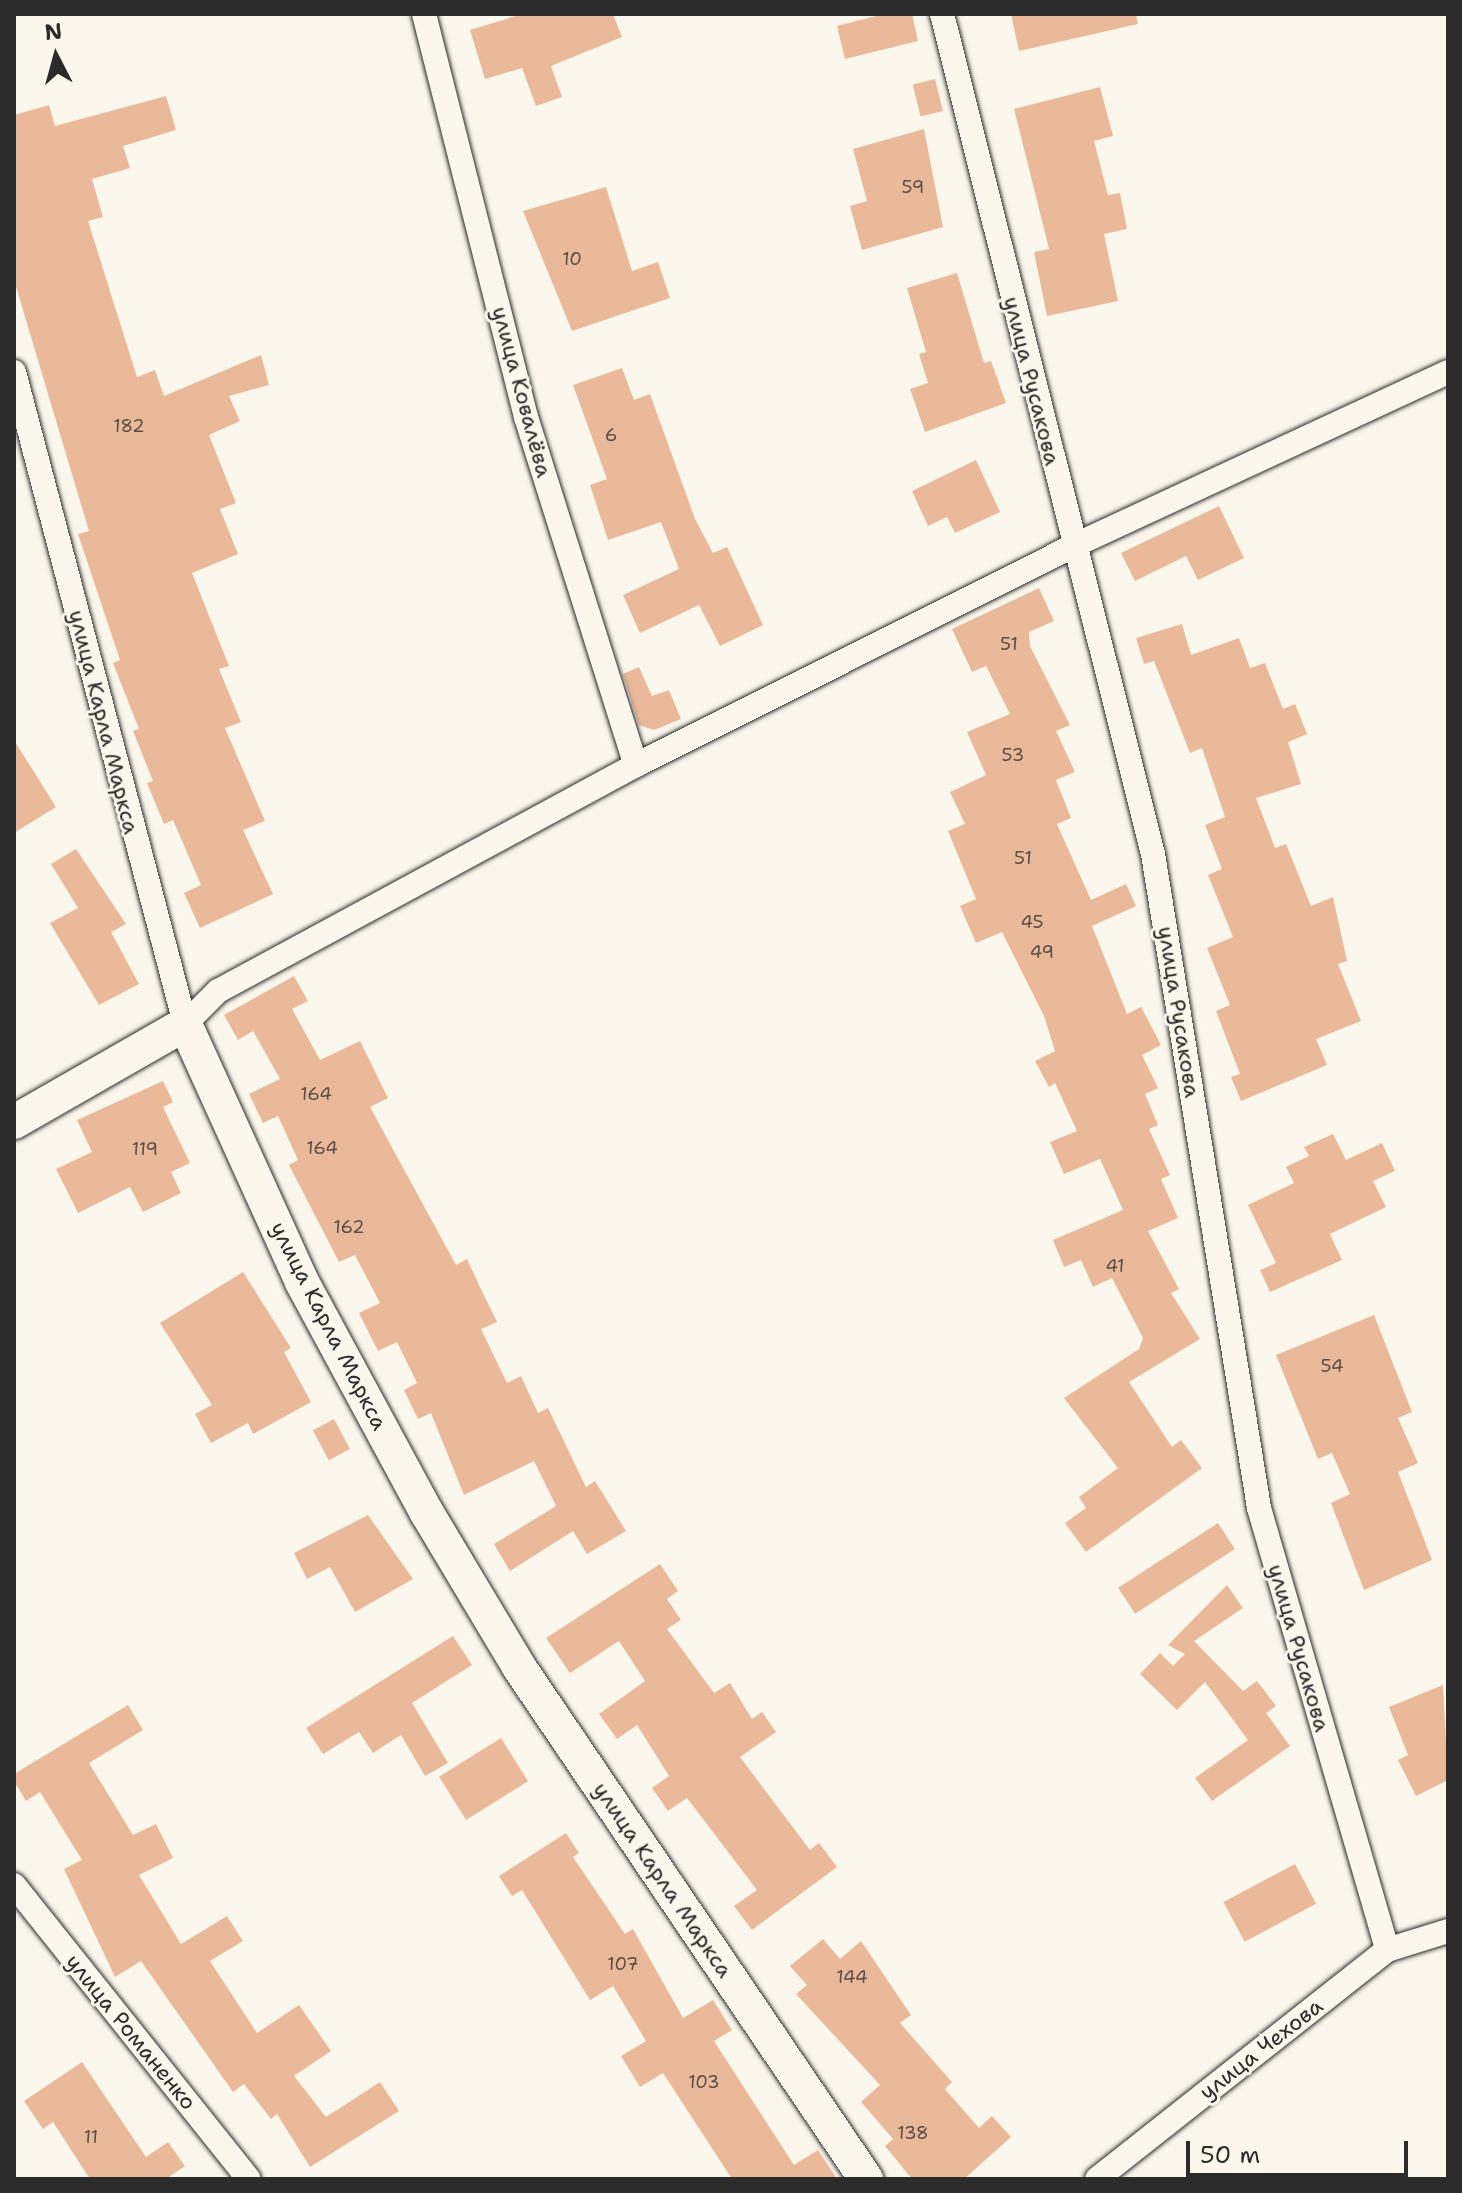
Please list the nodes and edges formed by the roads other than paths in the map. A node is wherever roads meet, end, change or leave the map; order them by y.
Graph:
1 (424, 14) edge
2 (942, 14) edge
3 (14, 372) edge
4 (1448, 372) edge
5 (1073, 546) junction
6 (636, 765) junction
7 (185, 1024) junction
8 (14, 1122) edge
9 (14, 1885) edge
10 (1448, 1931) edge
11 (1387, 1950) junction
12 (249, 2179) edge
13 (866, 2179) edge
14 (1097, 2179) edge

1 - 6 street, улица Ковалёва
2 - 5 street, улица Русакова
3 - 7 street, улица Карла Маркса
4 - 5 street
5 - 6 street
5 - 11 street, улица Русакова
6 - 7 street
7 - 8 street
7 - 13 street, улица Карла Маркса
9 - 12 street, улица Романенко
10 - 11 street
11 - 14 street, улица Чехова

